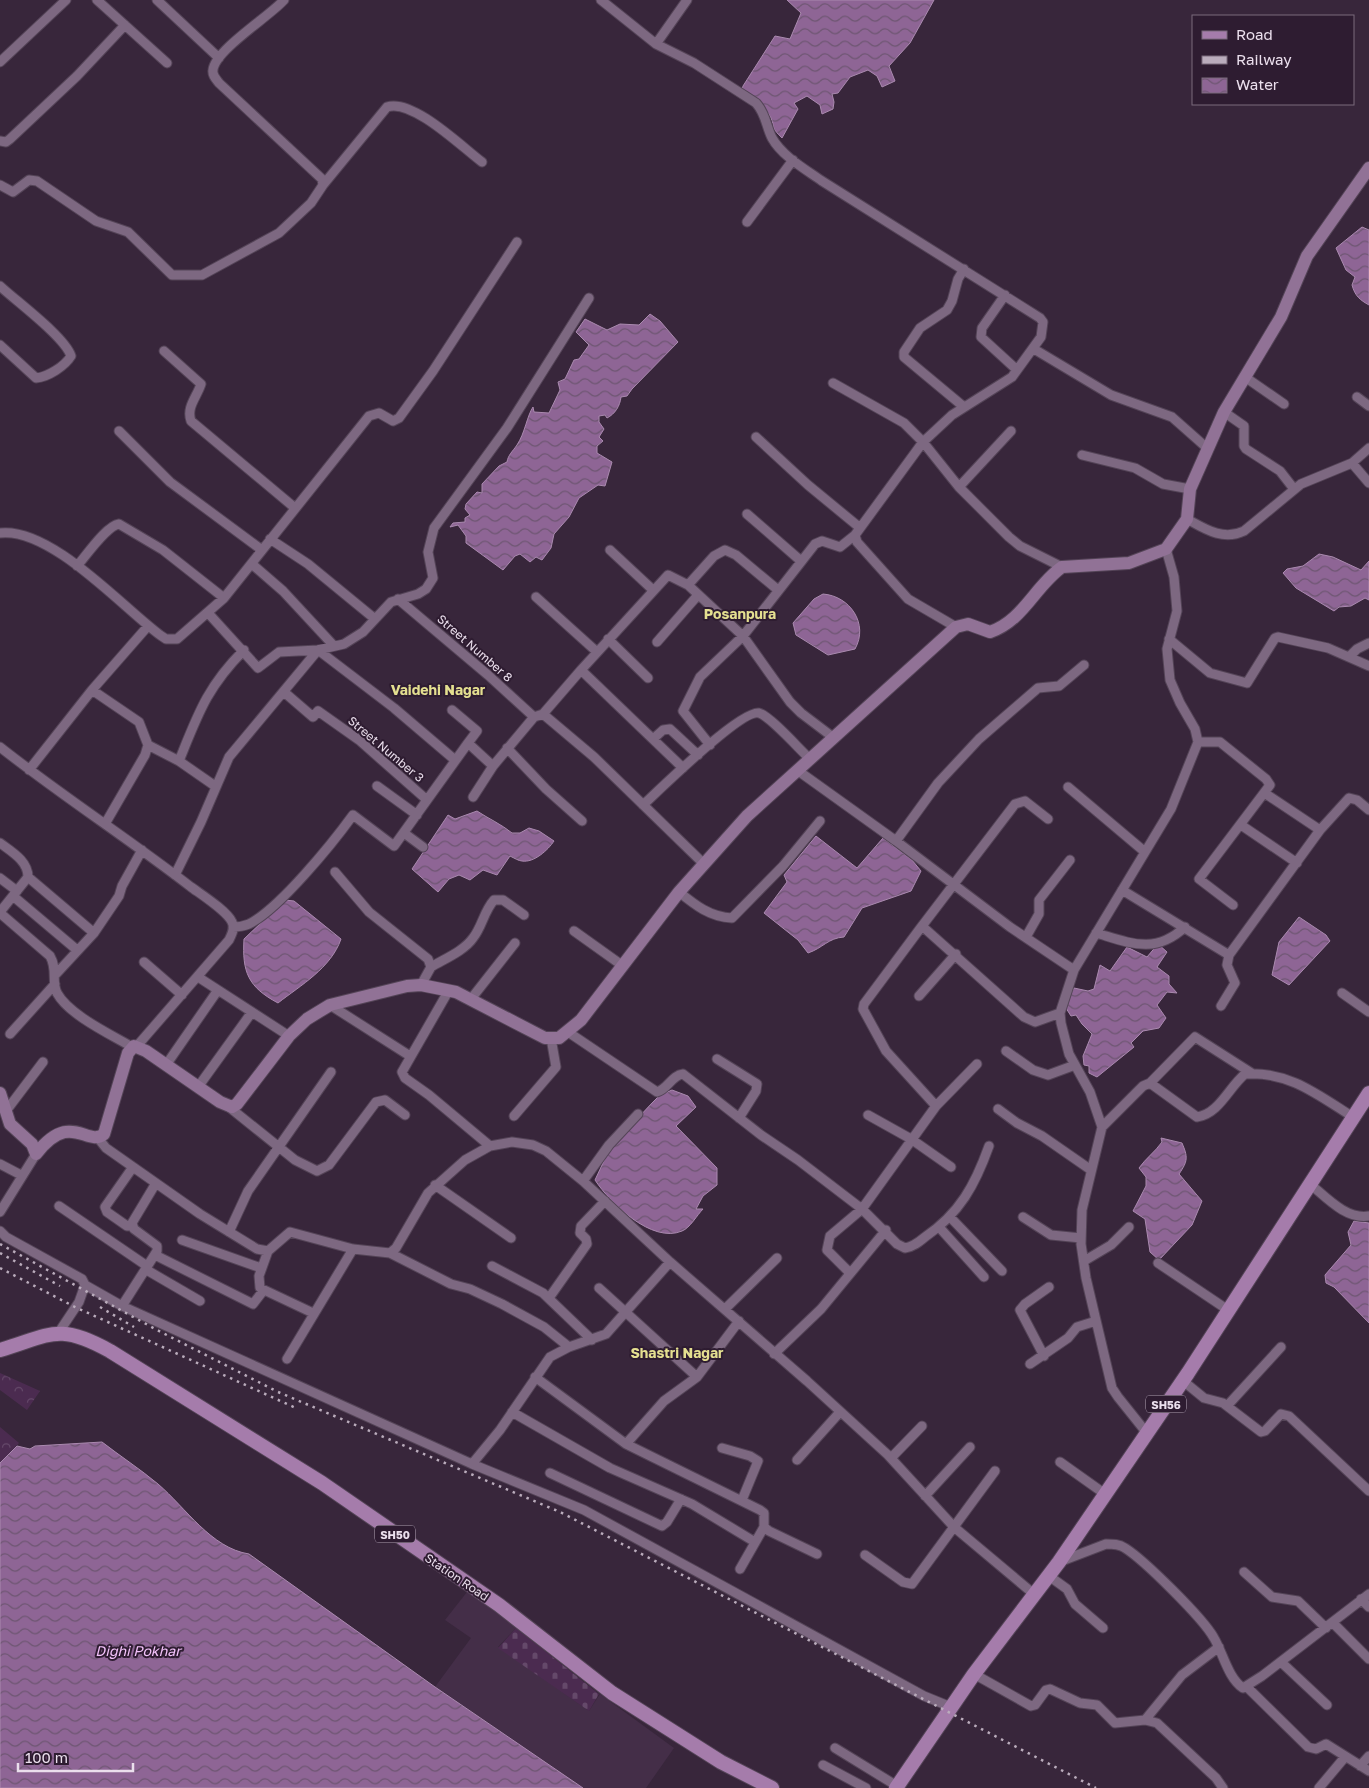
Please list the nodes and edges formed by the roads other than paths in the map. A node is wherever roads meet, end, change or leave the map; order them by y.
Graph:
1 (66, 0) edge
2 (97, 0) edge
3 (157, 0) edge
4 (284, 0) edge
5 (601, 0) edge
6 (688, 0) edge
7 (125, 25) junction
8 (656, 44) junction
9 (219, 58) junction
10 (0, 62) edge
11 (166, 63) dead end
12 (0, 141) edge
13 (793, 160) junction
14 (482, 162) dead end
15 (1369, 168) edge
16 (0, 185) edge
17 (323, 185) junction
18 (747, 222) dead end
19 (517, 242) dead end
20 (964, 269) junction
21 (0, 286) edge
22 (1005, 295) junction
23 (589, 298) dead end
24 (0, 346) edge
25 (1034, 349) junction
26 (164, 351) dead end
27 (1017, 370) junction
28 (1245, 377) junction
29 (833, 383) dead end
30 (1357, 397) dead end
31 (1284, 404) dead end
32 (1369, 406) edge
33 (964, 407) junction
34 (1224, 412) junction
35 (119, 431) dead end
36 (1011, 431) dead end
37 (756, 437) dead end
38 (924, 442) junction
39 (1207, 448) junction
40 (1369, 448) edge
41 (1082, 455) dead end
42 (1352, 462) junction
43 (1369, 483) edge
44 (959, 486) junction
45 (1294, 488) junction
46 (1190, 489) junction
47 (295, 508) junction
48 (747, 514) dead end
49 (1186, 519) junction
50 (857, 531) junction
51 (0, 533) edge
52 (270, 539) junction
53 (1166, 549) junction
54 (262, 550) junction
55 (610, 550) dead end
56 (801, 561) junction
57 (253, 564) junction
58 (76, 566) junction
59 (1062, 567) junction
60 (688, 585) junction
61 (653, 590) junction
62 (778, 590) junction
63 (698, 595) junction
64 (536, 597) dead end
65 (224, 598) junction
66 (398, 599) junction
67 (208, 614) junction
68 (375, 619) junction
69 (148, 626) junction
70 (956, 627) junction
71 (743, 636) junction
72 (608, 639) junction
73 (1169, 639) junction
74 (657, 642) dead end
75 (1369, 643) edge
76 (334, 646) junction
77 (244, 650) junction
78 (318, 650) junction
79 (597, 652) junction
80 (1350, 656) junction
81 (1084, 665) dead end
82 (1369, 666) edge
83 (581, 670) junction
84 (648, 678) dead end
85 (92, 690) junction
86 (284, 692) junction
87 (452, 710) dead end
88 (539, 716) junction
89 (834, 738) junction
90 (653, 739) junction
91 (468, 742) junction
92 (1198, 742) junction
93 (148, 745) junction
94 (710, 745) junction
95 (0, 747) edge
96 (507, 748) junction
97 (698, 756) junction
98 (810, 759) junction
99 (455, 760) junction
100 (179, 761) junction
101 (493, 766) junction
102 (684, 768) junction
103 (29, 770) junction
104 (797, 770) junction
105 (215, 786) junction
106 (377, 786) dead end
107 (1068, 788) dead end
108 (1266, 794) junction
109 (473, 797) dead end
110 (427, 800) junction
111 (643, 805) junction
112 (1369, 810) edge
113 (417, 816) junction
114 (1048, 819) dead end
115 (582, 821) dead end
116 (820, 821) dead end
117 (106, 824) junction
118 (1241, 825) junction
119 (1320, 830) junction
120 (404, 833) junction
121 (896, 841) junction
122 (0, 843) edge
123 (423, 848) dead end
124 (142, 850) junction
125 (1145, 852) junction
126 (1070, 860) dead end
127 (1297, 863) junction
128 (704, 864) junction
129 (335, 872) dead end
130 (175, 874) junction
131 (28, 877) junction
132 (0, 878) edge
133 (953, 884) junction
134 (1122, 890) junction
135 (679, 892) junction
136 (15, 894) junction
137 (1233, 905) dead end
138 (0, 913) edge
139 (524, 915) dead end
140 (922, 926) junction
141 (1184, 927) junction
142 (234, 928) junction
143 (574, 931) dead end
144 (94, 932) junction
145 (1096, 933) junction
146 (1026, 938) junction
147 (516, 943) dead end
148 (77, 950) junction
149 (956, 954) junction
150 (1229, 955) junction
151 (144, 962) dead end
152 (623, 966) junction
153 (431, 967) junction
154 (1074, 970) junction
155 (56, 974) junction
156 (198, 977) junction
157 (55, 984) junction
158 (420, 985) junction
159 (218, 990) junction
160 (449, 990) junction
161 (1342, 993) dead end
162 (182, 995) junction
163 (920, 996) dead end
164 (471, 999) junction
165 (330, 1005) junction
166 (1221, 1006) dead end
167 (252, 1012) junction
168 (1369, 1012) edge
169 (1060, 1013) junction
170 (568, 1032) junction
171 (10, 1034) dead end
172 (289, 1036) junction
173 (551, 1038) junction
174 (134, 1047) junction
175 (1006, 1051) dead end
176 (410, 1056) junction
177 (717, 1059) dead end
178 (42, 1062) dead end
179 (976, 1064) dead end
180 (166, 1065) junction
181 (1075, 1065) junction
182 (331, 1072) dead end
183 (1253, 1074) junction
184 (1150, 1083) junction
185 (198, 1087) junction
186 (0, 1093) edge
187 (1369, 1093) edge
188 (936, 1106) junction
189 (229, 1107) junction
190 (998, 1109) dead end
191 (6, 1111) junction
192 (638, 1114) dead end
193 (405, 1115) dead end
194 (868, 1115) dead end
195 (514, 1116) dead end
196 (739, 1118) junction
197 (1353, 1118) junction
198 (1102, 1127) junction
199 (98, 1138) junction
200 (911, 1140) junction
201 (278, 1146) junction
202 (490, 1146) junction
203 (990, 1146) dead end
204 (37, 1148) junction
205 (0, 1164) edge
206 (133, 1167) junction
207 (951, 1168) dead end
208 (1092, 1170) junction
209 (22, 1176) junction
210 (583, 1181) junction
211 (156, 1184) junction
212 (1310, 1184) junction
213 (435, 1185) junction
214 (605, 1201) junction
215 (59, 1206) dead end
216 (862, 1209) junction
217 (0, 1212) edge
218 (1369, 1216) edge
219 (950, 1217) junction
220 (1024, 1217) dead end
221 (132, 1226) junction
222 (939, 1227) junction
223 (1129, 1227) dead end
224 (886, 1230) junction
225 (0, 1231) edge
226 (229, 1232) junction
227 (511, 1238) dead end
228 (1081, 1238) junction
229 (182, 1240) dead end
230 (353, 1249) junction
231 (268, 1251) junction
232 (390, 1253) junction
233 (155, 1255) junction
234 (777, 1258) dead end
235 (1084, 1261) junction
236 (670, 1262) junction
237 (1158, 1263) dead end
238 (492, 1266) dead end
239 (146, 1267) junction
240 (261, 1268) junction
241 (1002, 1271) dead end
242 (849, 1275) junction
243 (984, 1278) dead end
244 (85, 1286) junction
245 (1049, 1287) dead end
246 (599, 1288) dead end
247 (263, 1291) junction
248 (549, 1298) junction
249 (200, 1301) dead end
250 (122, 1306) junction
251 (725, 1309) junction
252 (1228, 1310) junction
253 (626, 1311) junction
254 (313, 1313) junction
255 (739, 1321) junction
256 (1096, 1321) junction
257 (59, 1332) junction
258 (592, 1340) junction
259 (569, 1347) junction
260 (1281, 1347) dead end
261 (0, 1350) edge
262 (774, 1354) junction
263 (1044, 1356) junction
264 (287, 1359) dead end
265 (1030, 1364) dead end
266 (535, 1377) junction
267 (697, 1378) junction
268 (1182, 1380) junction
269 (1227, 1406) junction
270 (512, 1412) junction
271 (840, 1412) junction
272 (922, 1426) dead end
273 (1146, 1432) junction
274 (626, 1444) junction
275 (970, 1446) dead end
276 (722, 1448) dead end
277 (890, 1458) junction
278 (797, 1460) dead end
279 (1060, 1462) dead end
280 (472, 1464) junction
281 (995, 1471) dead end
282 (550, 1473) dead end
283 (1369, 1491) edge
284 (1105, 1494) junction
285 (925, 1496) junction
286 (681, 1499) junction
287 (742, 1500) junction
288 (764, 1527) junction
289 (954, 1528) junction
290 (755, 1542) junction
291 (817, 1554) dead end
292 (864, 1555) dead end
293 (1059, 1562) junction
294 (740, 1569) dead end
295 (1244, 1572) dead end
296 (1049, 1576) junction
297 (1035, 1595) junction
298 (1365, 1597) edge
299 (1369, 1607) edge
300 (1330, 1626) junction
301 (1103, 1628) dead end
302 (1219, 1647) junction
303 (1369, 1659) edge
304 (1281, 1662) junction
305 (974, 1674) junction
306 (1247, 1686) junction
307 (1327, 1705) dead end
308 (951, 1707) junction
309 (1144, 1720) junction
310 (835, 1748) dead end
311 (1369, 1756) edge
312 (1345, 1757) junction
313 (823, 1765) dead end
314 (1360, 1766) junction
315 (1369, 1771) edge
316 (897, 1787) edge
317 (772, 1788) edge
318 (866, 1788) edge
319 (1223, 1788) edge
320 (1319, 1788) edge

1 - 10 street
2 - 7 street
3 - 9 street
4 - 9 street
5 - 8 street
6 - 8 street
7 - 11 street
7 - 12 street
8 - 13 street
9 - 17 street
13 - 18 street
13 - 20 street
14 - 17 street
15 - 28 main road
16 - 17 street
19 - 47 street
20 - 22 street
20 - 33 street
21 - 24 street
22 - 25 street
22 - 27 street
23 - 66 street
25 - 27 street
25 - 39 street
26 - 47 street
27 - 33 street
28 - 31 street
28 - 34 main road
29 - 38 street
30 - 32 street
33 - 38 street
34 - 39 main road
34 - 45 street
35 - 54 street
36 - 44 street
37 - 50 street
38 - 44 street
38 - 50 street
39 - 46 main road
40 - 42 street
41 - 46 street
42 - 43 street
42 - 45 street
44 - 59 street
45 - 49 street
46 - 49 main road
47 - 52 street
48 - 56 street
49 - 53 main road
50 - 56 street
50 - 70 street
51 - 58 street
52 - 54 street
52 - 68 street
53 - 59 main road
53 - 73 street
54 - 57 street
55 - 61 street
56 - 62 street
57 - 65 street
57 - 76 street
58 - 65 street
58 - 69 street
59 - 70 main road
60 - 61 street
60 - 62 street
60 - 63 street
61 - 72 street
62 - 71 street
63 - 71 street
63 - 74 street
64 - 79 street
65 - 67 street
66 - 68 street
66 - 88 street, Street Number 8
67 - 69 street
67 - 77 street
68 - 76 street
69 - 85 street
70 - 89 main road
71 - 89 street
71 - 94 street
72 - 79 street
72 - 84 street
73 - 80 street
73 - 92 street
75 - 80 street
76 - 78 street
77 - 78 street
77 - 100 street
78 - 86 street
78 - 99 street
79 - 83 street
80 - 82 street
81 - 121 street
83 - 88 street
83 - 90 street
85 - 93 street
85 - 103 street
86 - 105 street
86 - 110 street, Street Number 3
87 - 91 street
88 - 96 street
88 - 111 street, Street Number 8
89 - 98 main road
90 - 97 street
90 - 102 street
91 - 99 street
91 - 101 street
92 - 108 street
92 - 125 street
93 - 100 street
93 - 117 street
94 - 97 street
94 - 98 street
95 - 103 street
96 - 101 street
96 - 115 street
97 - 102 street
98 - 104 main road
99 - 110 street
100 - 105 street
101 - 109 street
102 - 111 street
103 - 117 street
104 - 121 street
104 - 128 main road
105 - 130 street
106 - 113 street
107 - 125 street
108 - 118 street
108 - 119 street
110 - 113 street
111 - 128 street, Street Number 8
112 - 119 street
113 - 120 street
114 - 133 street
116 - 135 street
117 - 124 street
118 - 127 street
118 - 137 street
119 - 127 street
120 - 123 street
120 - 142 street
121 - 133 street
122 - 131 street
124 - 130 street
124 - 144 street
125 - 134 street
126 - 146 street
127 - 150 street
128 - 135 main road
129 - 153 street
130 - 142 street
131 - 136 street
131 - 144 street
132 - 136 street
133 - 140 street
133 - 146 street
134 - 141 street
134 - 145 street
135 - 152 main road
136 - 138 street
136 - 148 street
138 - 155 street
139 - 153 street
140 - 149 street
140 - 188 street
141 - 145 street
141 - 150 street
142 - 156 street
143 - 152 street
144 - 148 street
145 - 154 street
146 - 154 street
147 - 164 street
148 - 155 street
149 - 163 street
149 - 169 street
150 - 166 street
151 - 162 street
152 - 170 main road
153 - 158 street
154 - 169 street
155 - 157 street
156 - 159 street
156 - 162 street
157 - 171 street
157 - 174 street
158 - 160 main road
158 - 165 main road
159 - 167 street
159 - 180 street
160 - 164 main road
160 - 176 street
161 - 168 street
162 - 174 street
164 - 173 main road
165 - 172 main road
165 - 176 street
167 - 172 street
167 - 185 street
169 - 181 street
170 - 173 main road
170 - 196 street
172 - 189 main road
173 - 195 street
174 - 180 main road
174 - 199 main road
175 - 181 street
176 - 202 street
177 - 196 street
178 - 191 street
179 - 188 street
180 - 185 main road
181 - 198 street
182 - 201 street
183 - 184 street
183 - 184 street
183 - 197 street
184 - 198 street
185 - 189 main road
186 - 191 main road
187 - 197 main road, SH56
188 - 200 street
189 - 201 street
190 - 208 street
191 - 204 main road
192 - 210 street
193 - 201 street
194 - 200 street
196 - 216 street
197 - 212 main road, SH56
198 - 208 street
199 - 204 main road
199 - 206 street
200 - 207 street
200 - 216 street
201 - 226 street
202 - 210 street
202 - 213 street
203 - 219 street
204 - 209 street
205 - 209 street
206 - 211 street
206 - 221 street
208 - 228 street
209 - 217 street
210 - 214 street
211 - 221 street
211 - 226 street
212 - 218 street
212 - 252 main road, SH56
213 - 227 street
213 - 232 street
214 - 236 street
214 - 248 street
215 - 239 street
216 - 224 street
216 - 242 street
219 - 222 street
219 - 241 street
220 - 228 street
221 - 233 street
222 - 224 street
222 - 243 street
223 - 235 street
224 - 242 street
225 - 244 street
226 - 231 street
228 - 235 street
229 - 240 street
230 - 231 street
230 - 232 street
230 - 254 street
231 - 240 street
232 - 259 street
233 - 239 street
233 - 247 street
234 - 251 street
235 - 256 street
236 - 251 street
236 - 253 street
237 - 252 street
238 - 248 street
239 - 249 street
239 - 250 street
240 - 247 street
242 - 262 street
244 - 250 street
244 - 257 street
245 - 263 street
246 - 253 street
247 - 254 street
248 - 258 street
250 - 280 street
251 - 255 street
252 - 268 main road, SH56
253 - 258 street
253 - 267 street
254 - 264 street
255 - 262 street
255 - 267 street
256 - 263 street
256 - 273 street
257 - 261 main road, Station Road / SH50
257 - 317 main road, Station Road / SH50
258 - 259 street
259 - 266 street
260 - 269 street
262 - 271 street
263 - 265 street
266 - 270 street
266 - 274 street
267 - 274 street
268 - 269 street
268 - 273 main road, SH56
269 - 283 street
270 - 280 street
270 - 286 street
271 - 277 street
271 - 278 street
272 - 277 street
273 - 284 main road, SH56
274 - 287 street
275 - 285 street
276 - 287 street
277 - 285 street
279 - 284 street
280 - 308 street
281 - 289 street
282 - 286 street
284 - 293 main road, SH56
285 - 289 street
286 - 290 street
287 - 288 street
288 - 290 street
288 - 291 street
289 - 292 street
289 - 297 street
290 - 294 street
293 - 296 main road, SH56
293 - 302 street
295 - 300 street
296 - 297 main road, SH56
296 - 301 street
297 - 305 main road, SH56
298 - 299 street
298 - 300 street
300 - 303 street
300 - 304 street
302 - 306 street
302 - 309 street
304 - 306 street
304 - 307 street
305 - 308 main road, SH56
305 - 309 street
306 - 312 street
308 - 316 main road, SH56
309 - 319 street
310 - 316 street
311 - 314 street
312 - 314 street
312 - 320 street
313 - 318 street
314 - 315 street

